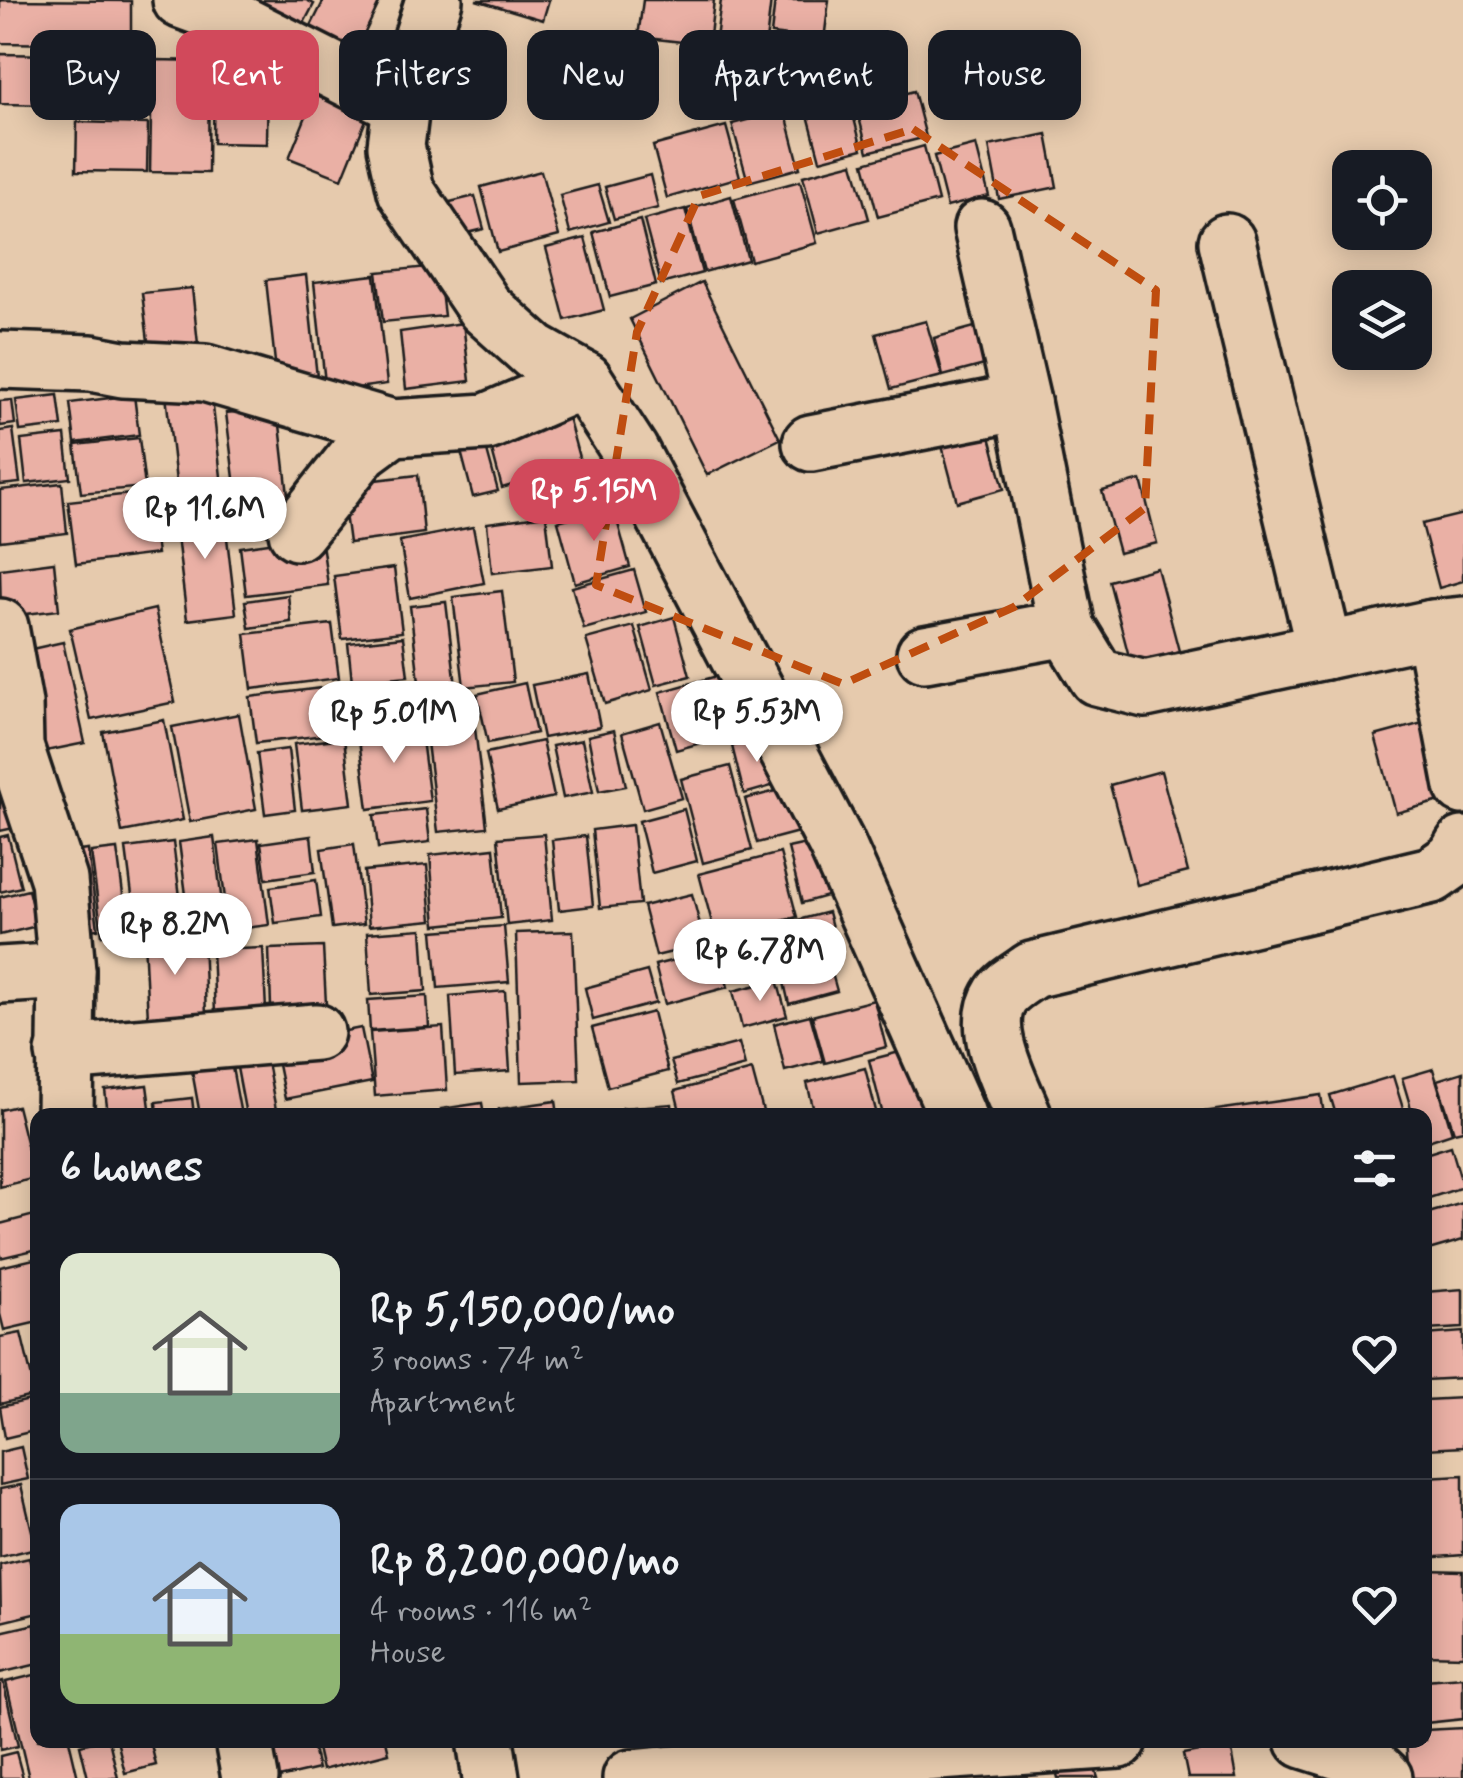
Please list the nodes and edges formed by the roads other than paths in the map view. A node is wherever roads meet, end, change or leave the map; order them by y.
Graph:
1 (180, 0) edge
2 (434, 0) edge
3 (424, 30) edge
4 (339, 73) edge
5 (399, 120) edge
6 (982, 228) dead end
7 (1227, 242) dead end
8 (0, 360) edge
9 (584, 380) junction
10 (1022, 402) junction
11 (392, 428) junction
12 (810, 443) dead end
13 (296, 532) dead end
14 (0, 627) edge
15 (1448, 627) edge
16 (1066, 628) junction
17 (1325, 651) junction
18 (925, 654) dead end
19 (7, 748) edge
20 (1463, 786) edge
21 (1463, 844) edge
22 (67, 971) junction
23 (0, 974) edge
24 (316, 1032) dead end
25 (64, 1053) junction
26 (1000, 1062) junction
27 (951, 1098) edge
28 (65, 1108) edge
29 (1020, 1108) edge
30 (244, 1748) edge
31 (486, 1748) edge
32 (994, 1748) edge
33 (1331, 1748) edge
34 (250, 1778) edge
35 (491, 1778) edge
36 (631, 1778) edge
37 (1384, 1778) edge

1 - 4 street
2 - 3 street
5 - 9 street
6 - 10 street
7 - 17 street
8 - 11 street
9 - 11 street
9 - 27 street
10 - 12 street
10 - 16 street
11 - 13 street
14 - 19 street
15 - 17 street
15 - 20 street
16 - 17 street
16 - 18 street
19 - 22 street
21 - 26 street
22 - 23 street
22 - 25 street
24 - 25 street
25 - 28 street
26 - 27 street
26 - 29 street
30 - 34 street
31 - 35 street
32 - 36 street
33 - 37 street

